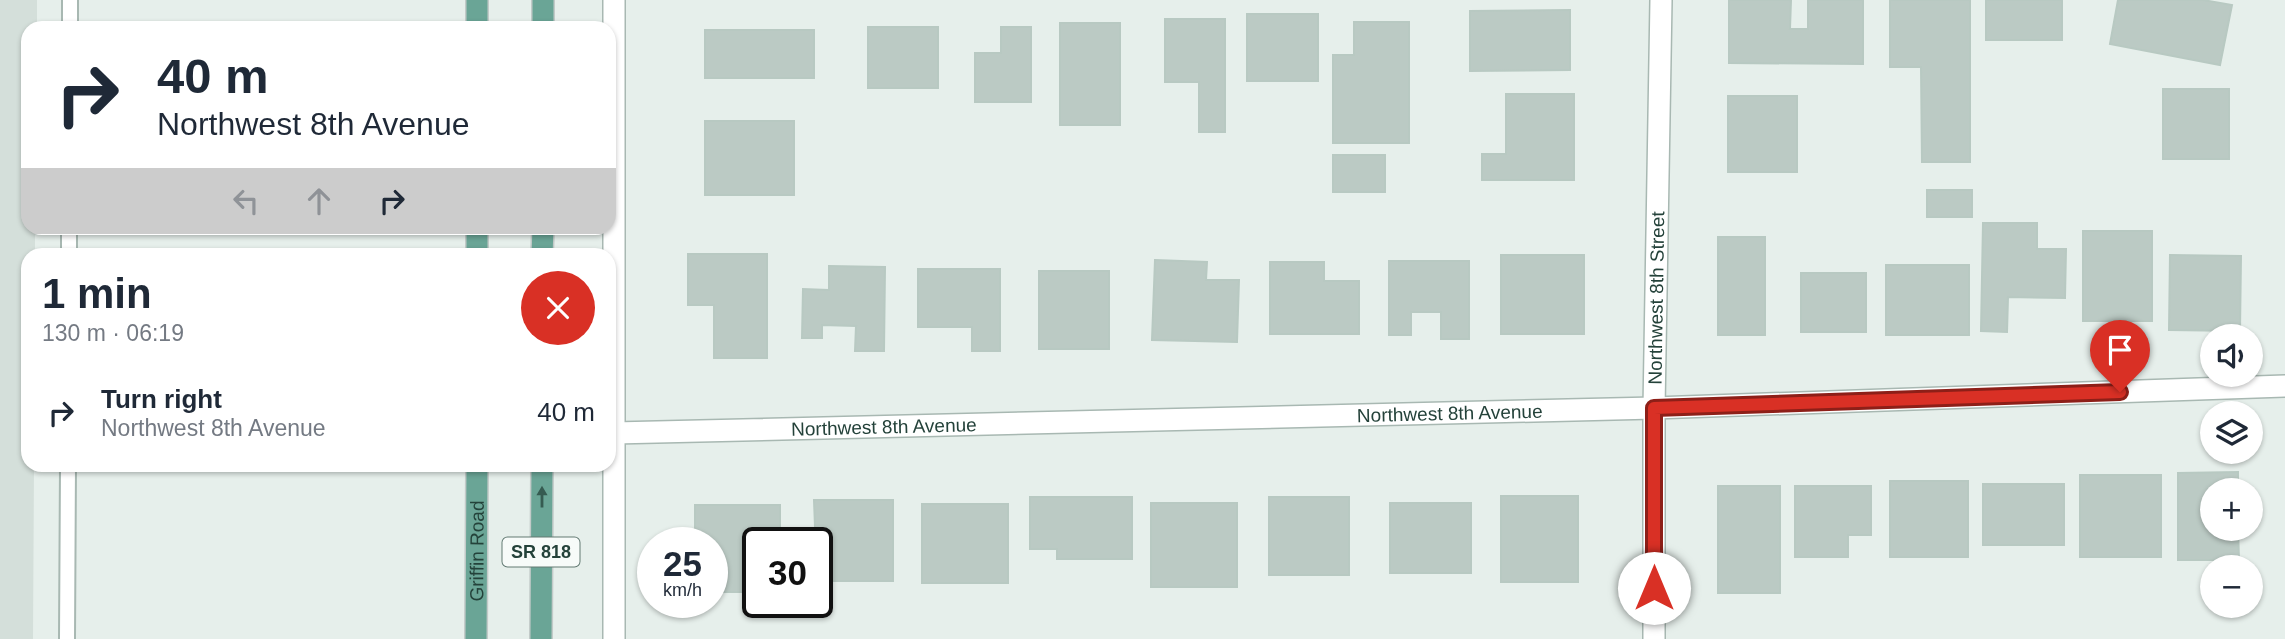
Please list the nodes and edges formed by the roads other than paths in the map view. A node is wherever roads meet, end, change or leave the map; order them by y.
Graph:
1 (70, 0) edge
2 (477, 0) edge
3 (543, 0) edge
4 (614, 0) edge
5 (1661, 0) edge
6 (70, 21) edge
7 (477, 21) edge
8 (543, 21) edge
9 (614, 21) edge
10 (2285, 386) edge
11 (1654, 408) junction
12 (616, 433) edge
13 (68, 472) edge
14 (477, 472) edge
15 (542, 472) edge
16 (614, 472) edge
17 (66, 639) edge
18 (476, 639) edge
19 (541, 639) edge
20 (614, 639) edge
21 (1654, 639) edge

1 - 6 lane
2 - 7 main road
3 - 8 main road
4 - 9 street
5 - 11 street, Northwest 8th Street
10 - 11 street, Northwest 8th Avenue
11 - 12 street, Northwest 8th Avenue
11 - 21 street, Northwest 8th Street
13 - 17 lane
14 - 18 main road, Griffin Road / SR 818
19 -> 15 main road, SR 818
16 - 20 street

